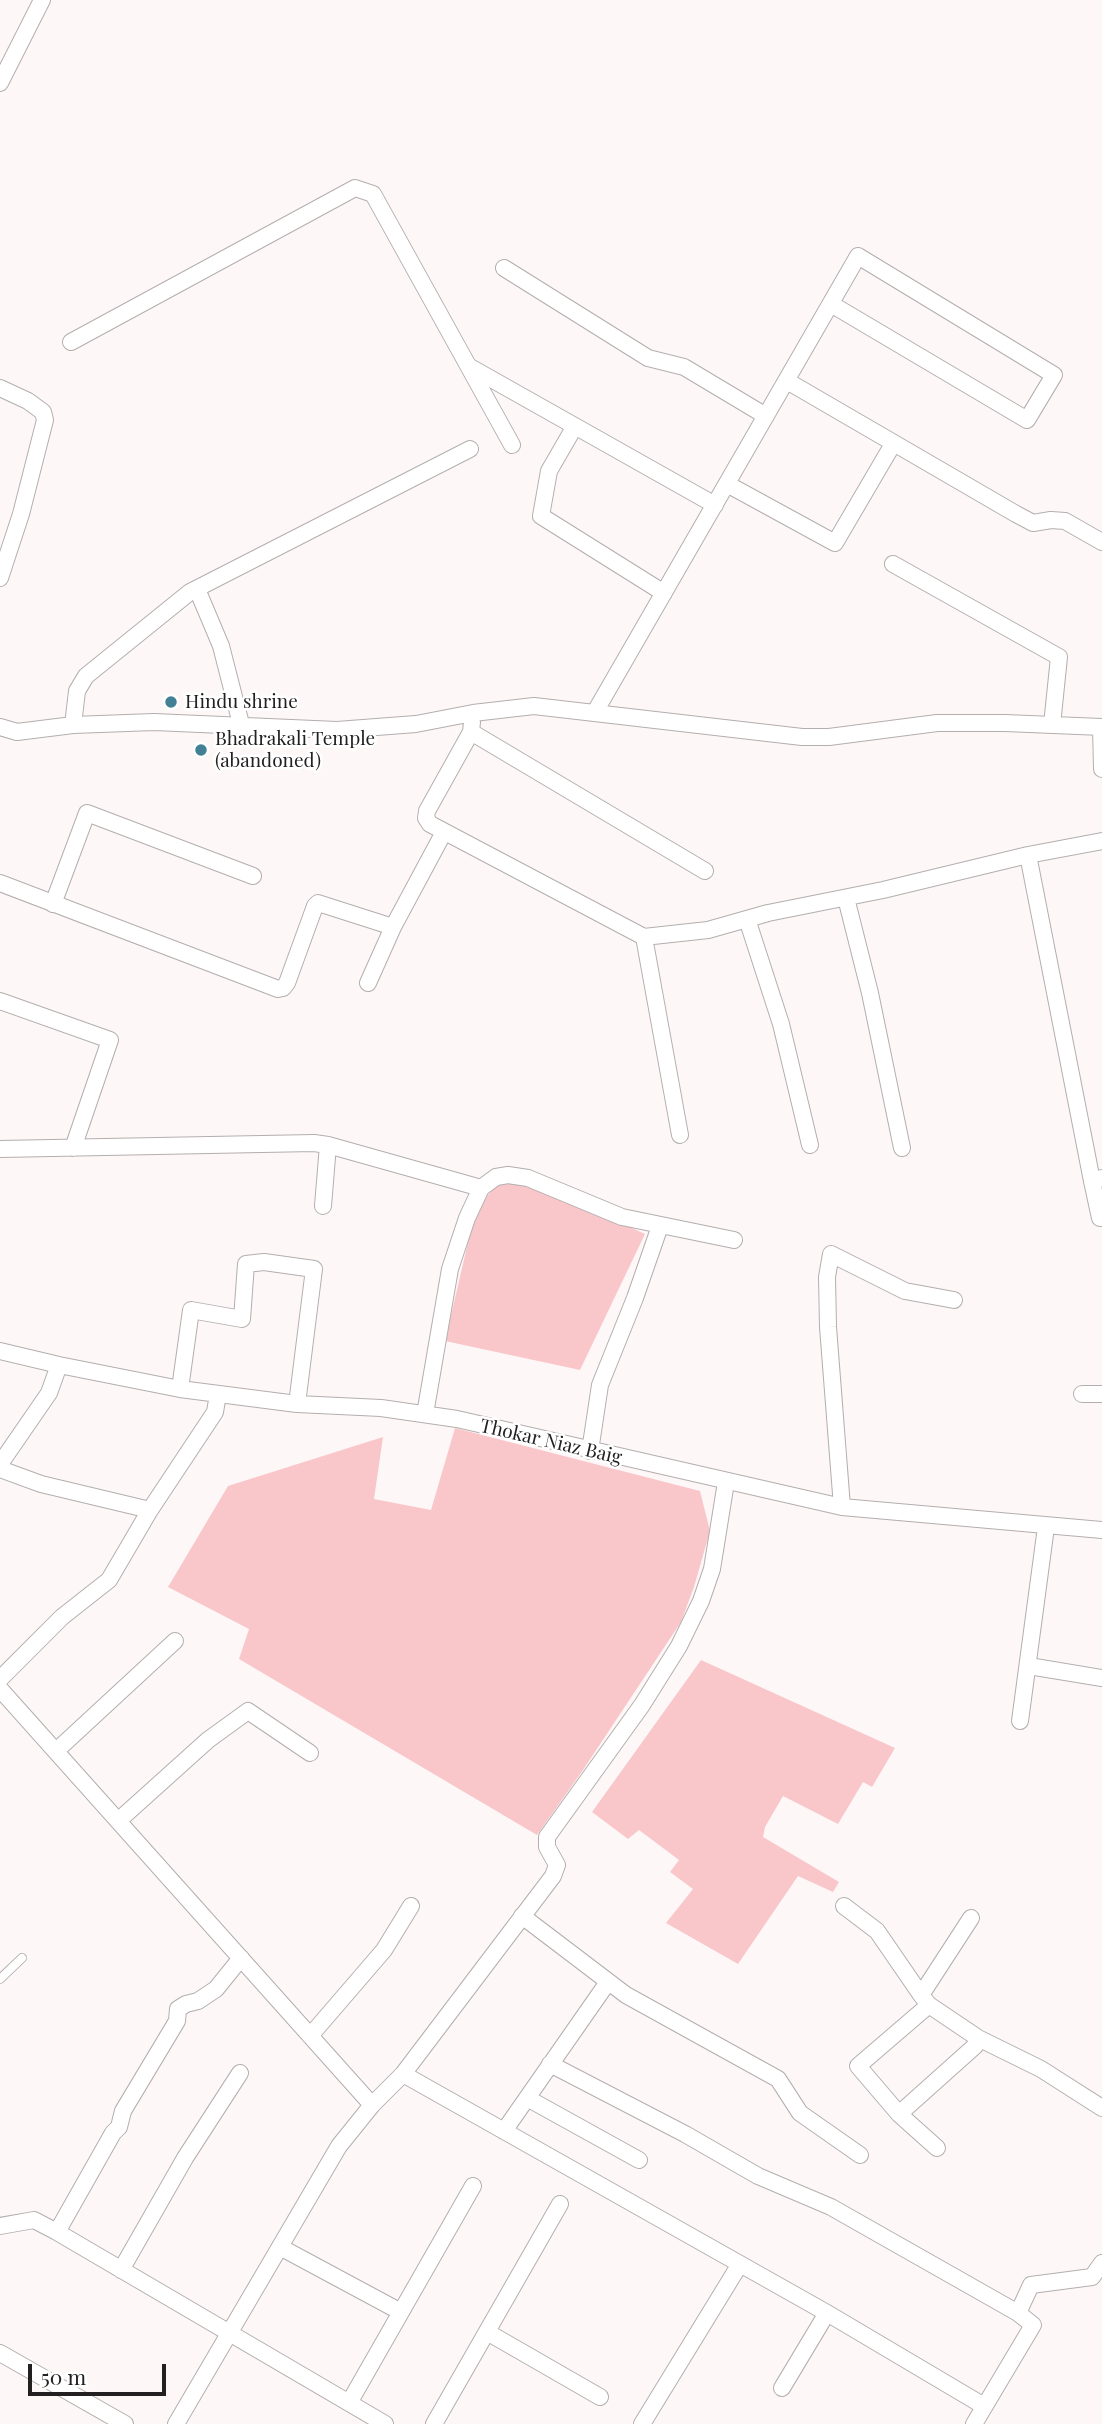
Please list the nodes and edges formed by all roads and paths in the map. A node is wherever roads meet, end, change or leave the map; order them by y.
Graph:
1 (42, 0) edge
2 (0, 82) edge
3 (504, 268) dead end
4 (831, 304) junction
5 (71, 342) dead end
6 (468, 365) junction
7 (787, 381) junction
8 (0, 388) edge
9 (766, 416) junction
10 (575, 426) junction
11 (512, 444) dead end
12 (894, 444) junction
13 (470, 449) dead end
14 (727, 484) junction
15 (715, 505) junction
16 (1102, 542) edge
17 (893, 564) dead end
18 (0, 578) edge
19 (197, 589) junction
20 (664, 593) junction
21 (595, 712) junction
22 (473, 713) junction
23 (1052, 725) junction
24 (73, 726) junction
25 (0, 727) edge
26 (1101, 727) edge
27 (242, 728) junction
28 (471, 732) junction
29 (1102, 769) edge
30 (444, 832) junction
31 (1102, 841) edge
32 (1028, 855) junction
33 (705, 871) dead end
34 (253, 876) dead end
35 (0, 883) edge
36 (846, 898) junction
37 (53, 904) junction
38 (747, 919) junction
39 (393, 928) junction
40 (645, 937) junction
41 (369, 983) dead end
42 (0, 1001) edge
43 (680, 1135) dead end
44 (328, 1145) junction
45 (810, 1145) dead end
46 (73, 1148) junction
47 (902, 1148) dead end
48 (0, 1149) edge
49 (1097, 1180) edge
50 (481, 1188) junction
51 (323, 1206) dead end
52 (1102, 1218) edge
53 (660, 1226) junction
54 (734, 1240) dead end
55 (954, 1300) dead end
56 (0, 1351) edge
57 (59, 1366) junction
58 (180, 1389) junction
59 (218, 1394) junction
60 (1082, 1394) dead end
61 (1102, 1394) edge
62 (297, 1404) junction
63 (425, 1414) junction
64 (590, 1451) junction
65 (0, 1466) edge
66 (726, 1482) junction
67 (842, 1507) junction
68 (150, 1510) junction
69 (1046, 1527) junction
70 (1102, 1530) edge
71 (174, 1641) dead end
72 (1029, 1666) junction
73 (1102, 1678) edge
74 (0, 1679) edge
75 (0, 1689) edge
76 (1020, 1721) dead end
77 (56, 1751) junction
78 (310, 1753) dead end
79 (118, 1821) junction
80 (411, 1906) dead end
81 (844, 1906) dead end
82 (522, 1916) junction
83 (971, 1918) dead end
84 (23, 1958) dead end
85 (241, 1958) junction
86 (0, 1979) edge
87 (608, 1982) junction
88 (925, 2000) junction
89 (310, 2036) junction
90 (978, 2038) junction
91 (550, 2064) junction
92 (240, 2073) dead end
93 (403, 2074) junction
94 (527, 2098) junction
95 (372, 2105) junction
96 (1102, 2108) edge
97 (900, 2114) junction
98 (504, 2131) junction
99 (937, 2148) dead end
100 (860, 2155) dead end
101 (639, 2160) dead end
102 (473, 2186) dead end
103 (560, 2204) dead end
104 (0, 2226) edge
105 (57, 2232) junction
106 (280, 2247) junction
107 (1102, 2263) edge
108 (740, 2264) junction
109 (121, 2270) junction
110 (401, 2312) junction
111 (1018, 2313) junction
112 (827, 2314) junction
113 (487, 2332) junction
114 (229, 2333) junction
115 (0, 2353) edge
116 (782, 2388) dead end
117 (600, 2397) dead end
118 (349, 2403) junction
119 (984, 2406) junction
120 (125, 2424) edge
121 (176, 2424) edge
122 (385, 2424) edge
123 (434, 2424) edge
124 (642, 2424) edge
125 (974, 2424) edge

1 - 2 street
3 - 9 street
4 - 4 street
4 - 7 street
5 - 6 street
6 - 10 street
6 - 11 street
7 - 9 street
7 - 12 street
8 - 18 street
9 - 14 street
10 - 15 street
10 - 20 street
12 - 14 street
12 - 16 street
13 - 19 street
14 - 15 street
15 - 20 street
17 - 23 street
19 - 24 street
19 - 27 street
20 - 21 street
21 - 22 street
21 - 23 street
22 - 27 street
22 - 28 street
23 - 26 street
24 - 25 street
24 - 27 street
26 - 29 street
28 - 30 street
28 - 33 street
30 - 39 street
30 - 40 street
31 - 32 street
32 - 36 street
32 - 49 street
34 - 37 street
35 - 37 street
36 - 38 street
36 - 47 street
37 - 39 street
38 - 40 street
38 - 45 street
39 - 41 street
40 - 43 street
42 - 46 street
44 - 46 street
44 - 50 street
44 - 51 street
46 - 48 street
49 - 52 street
50 - 53 street
50 - 63 street
53 - 54 street
53 - 64 street
55 - 67 street
56 - 57 street, Thokar Niaz Baig
57 - 58 street, Thokar Niaz Baig
57 - 65 street
58 - 59 street, Thokar Niaz Baig
58 - 62 street
59 - 62 street, Thokar Niaz Baig
59 - 68 street
60 - 61 street
62 - 63 street, Thokar Niaz Baig
63 - 64 street, Thokar Niaz Baig
64 - 66 street, Thokar Niaz Baig
65 - 68 street
66 - 67 street, Thokar Niaz Baig
66 - 82 street
67 - 69 street, Thokar Niaz Baig
68 - 74 street
69 - 70 street, Thokar Niaz Baig
69 - 72 street
71 - 77 street
72 - 73 street
72 - 76 street
75 - 77 street
77 - 79 street
78 - 79 street
79 - 85 street
80 - 89 street
81 - 88 street
82 - 87 street
82 - 93 street
83 - 88 street
84 - 86 lane
85 - 89 street
85 - 105 street
87 - 91 street
87 - 100 street
88 - 90 street
88 - 97 street
89 - 95 street
90 - 96 street
90 - 97 street
91 - 94 street
91 - 111 street
92 - 109 street
93 - 95 street
93 - 98 street
94 - 98 street
94 - 101 street
95 - 106 street
97 - 99 street
98 - 108 street
102 - 110 street
103 - 113 street
104 - 105 street
105 - 109 street
106 - 110 street
106 - 114 street
107 - 111 street
108 - 112 street
108 - 124 street
109 - 114 street
110 - 118 street
111 - 119 street
112 - 116 street
112 - 119 street
113 - 117 street
113 - 123 street
114 - 118 street
114 - 121 street
115 - 120 street
118 - 122 street
119 - 125 street

